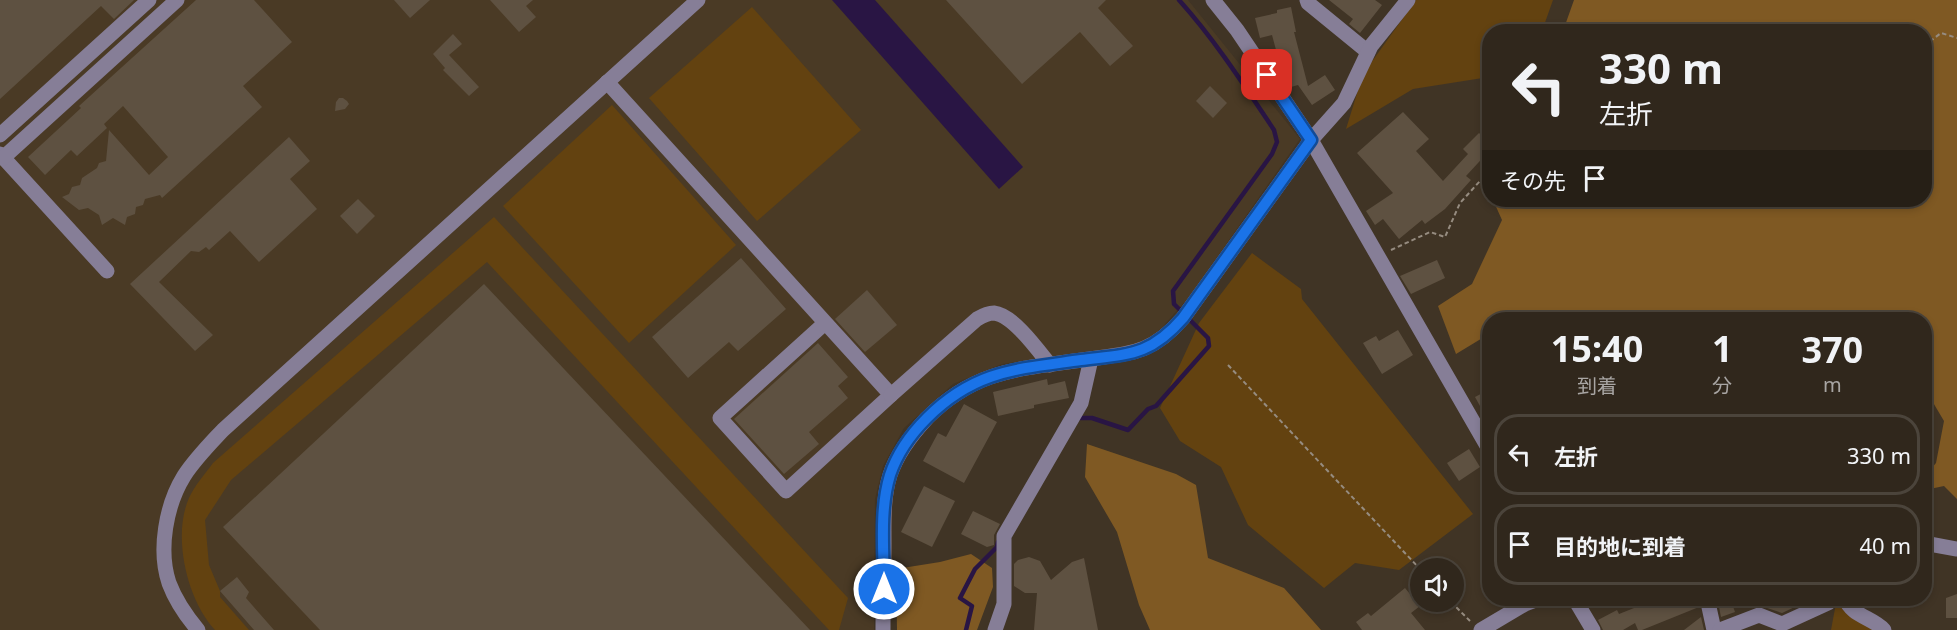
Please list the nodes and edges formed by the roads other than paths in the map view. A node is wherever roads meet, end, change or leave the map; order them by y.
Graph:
1 (149, 0) edge
2 (177, 0) edge
3 (698, 0) edge
4 (1213, 0) edge
5 (1307, 0) edge
6 (1408, 0) edge
7 (1368, 52) junction
8 (607, 82) junction
9 (0, 135) edge
10 (1311, 140) junction
11 (2, 156) edge
12 (107, 271) dead end
13 (825, 323) junction
14 (1091, 359) junction
15 (1050, 364) junction
16 (891, 395) junction
17 (1482, 438) edge
18 (1932, 544) edge
19 (1957, 549) edge
20 (1521, 606) edge
21 (1579, 606) edge
22 (1709, 606) edge
23 (1821, 606) edge
24 (1849, 606) edge
25 (1476, 626) edge
26 (198, 630) edge
27 (883, 630) edge
28 (995, 630) edge
29 (1593, 630) edge
30 (1714, 630) edge
31 (1720, 630) edge
32 (1884, 630) edge

1 - 9 street
2 - 11 street
3 - 8 street
4 - 10 street
5 - 7 street
6 - 7 street
7 - 10 street
8 - 13 street
8 - 26 street
10 - 14 street
10 - 17 street
11 - 12 street
13 - 16 street
13 - 16 street
14 - 15 street
14 - 28 street
15 - 16 street
15 - 27 street
18 - 19 street
20 - 25 street
21 - 29 street
22 - 30 street
23 - 31 street
24 - 32 street

